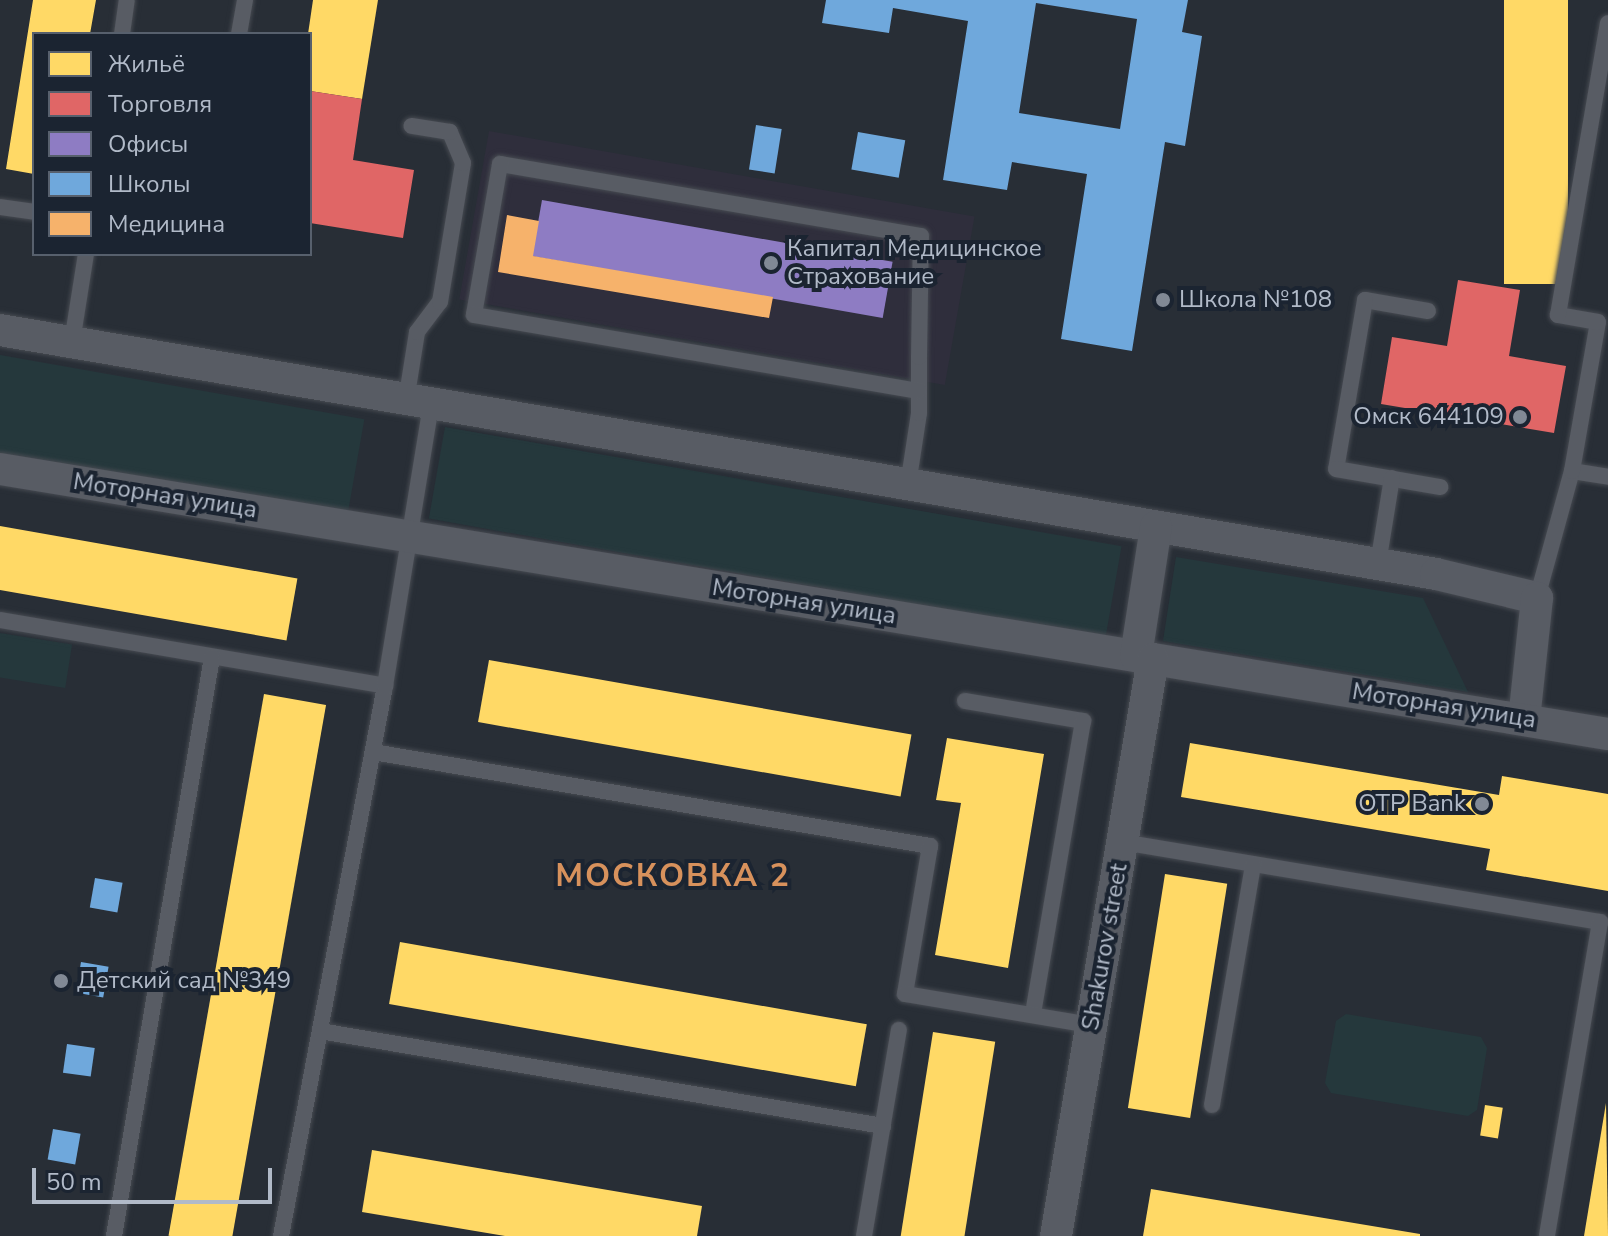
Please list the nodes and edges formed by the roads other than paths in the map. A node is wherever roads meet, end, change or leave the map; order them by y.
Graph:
1 (127, 0) edge
2 (245, 0) edge
3 (1608, 23) edge
4 (122, 32) edge
5 (239, 32) edge
6 (411, 126) dead end
7 (0, 207) edge
8 (32, 212) edge
9 (86, 256) edge
10 (1428, 311) dead end
11 (0, 330) edge
12 (72, 342) junction
13 (919, 391) junction
14 (419, 403) junction
15 (0, 469) edge
16 (1572, 471) junction
17 (1608, 477) edge
18 (1392, 478) junction
19 (908, 485) junction
20 (1440, 487) dead end
21 (1156, 527) junction
22 (410, 536) junction
23 (1378, 564) junction
24 (1537, 598) junction
25 (0, 620) edge
26 (212, 657) junction
27 (1145, 658) junction
28 (385, 686) junction
29 (965, 701) dead end
30 (1524, 719) junction
31 (1608, 734) edge
32 (373, 752) junction
33 (1122, 842) junction
34 (1253, 864) junction
35 (1033, 1015) junction
36 (1091, 1025) junction
37 (899, 1030) dead end
38 (320, 1031) junction
39 (1212, 1105) dead end
40 (883, 1126) junction
41 (114, 1236) edge
42 (281, 1236) edge
43 (864, 1236) edge
44 (1056, 1236) edge
45 (1547, 1236) edge

1 - 4 lane
2 - 5 lane
3 - 16 lane
6 - 14 lane
7 - 8 lane
9 - 12 lane
10 - 18 lane
11 - 12 street
12 - 14 street
13 - 13 lane
13 - 19 lane
14 - 19 street
14 - 22 lane
15 - 22 street, Моторная улица
16 - 17 lane
16 - 24 lane
18 - 20 lane
18 - 23 lane
19 - 21 street
21 - 23 street
21 - 27 street, Shakurov street
22 - 27 street, Моторная улица
22 - 28 lane
23 - 24 street
24 - 30 street
25 - 26 lane
26 - 28 lane
26 - 41 lane
27 - 30 street, Моторная улица
27 - 33 street, Shakurov street
28 - 32 lane
29 - 35 lane
30 - 31 street, Моторная улица
32 - 35 lane
32 - 38 lane
33 - 34 lane
33 - 36 street, Shakurov street
34 - 39 lane
34 - 45 lane
35 - 36 lane
36 - 44 street, Shakurov street
37 - 40 lane
38 - 40 lane
38 - 42 lane
40 - 43 lane

